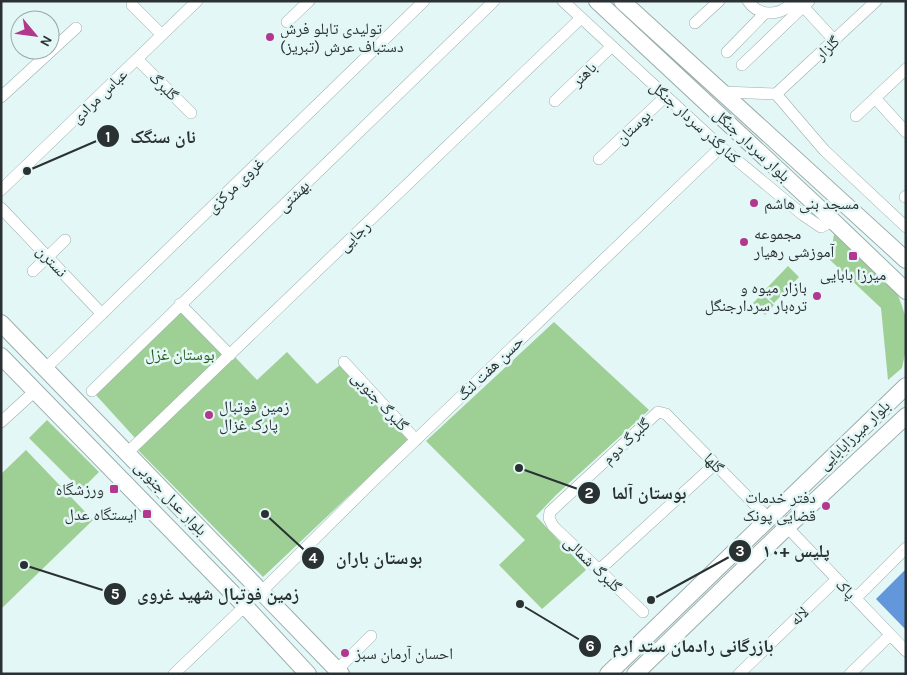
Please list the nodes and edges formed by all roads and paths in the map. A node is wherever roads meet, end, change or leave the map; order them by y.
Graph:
1 (197, 1) edge
2 (309, 1) edge
3 (424, 1) edge
4 (494, 1) edge
5 (563, 1) edge
6 (597, 1) edge
7 (622, 1) edge
8 (719, 1) edge
9 (748, 1) edge
10 (876, 1) edge
11 (801, 3) edge
12 (132, 5) dead end
13 (765, 13) junction
14 (581, 18) junction
15 (287, 22) dead end
16 (695, 23) dead end
17 (76, 28) dead end
18 (162, 35) junction
19 (835, 41) junction
20 (612, 46) junction
21 (727, 52) dead end
22 (137, 59) junction
23 (742, 65) dead end
24 (906, 69) edge
25 (722, 92) junction
26 (776, 94) junction
27 (666, 96) junction
28 (1, 97) edge
29 (875, 98) junction
30 (555, 101) dead end
31 (191, 113) dead end
32 (856, 116) dead end
33 (906, 132) edge
34 (721, 147) junction
35 (599, 159) dead end
36 (1, 190) edge
37 (1, 208) edge
38 (831, 218) junction
39 (906, 227) edge
40 (65, 240) dead end
41 (48, 257) junction
42 (906, 260) edge
43 (33, 271) dead end
44 (902, 288) edge
45 (906, 302) edge
46 (180, 304) junction
47 (102, 314) junction
48 (1, 323) edge
49 (230, 355) junction
50 (1, 356) edge
51 (344, 362) dead end
52 (46, 368) junction
53 (906, 378) edge
54 (906, 386) edge
55 (92, 390) dead end
56 (35, 391) junction
57 (891, 399) junction
58 (658, 412) joint
59 (906, 416) edge
60 (1, 422) edge
61 (416, 440) junction
62 (127, 453) junction
63 (715, 464) junction
64 (550, 512) joint
65 (768, 518) junction
66 (787, 527) junction
67 (906, 548) edge
68 (599, 570) junction
69 (837, 579) junction
70 (261, 592) junction
71 (856, 598) junction
72 (245, 606) junction
73 (643, 612) dead end
74 (890, 635) junction
75 (371, 636) dead end
76 (906, 651) edge
77 (339, 672) edge
78 (174, 674) edge
79 (308, 674) edge
80 (608, 674) edge
81 (636, 674) edge
82 (739, 674) edge
83 (850, 674) edge

1 - 18 street, عباس مرادی
2 - 15 street
3 - 47 street, غروی مرکزی
4 - 46 street, بهشتی
5 - 14 street, کنارگذر سردار جنگل
6 - 38 main road, بلوار سردار جنگل
7 - 25 main road, بلوار سردار جنگل
8 - 16 street
9 - 13 street
10 - 19 street, گلزار
11 - 13 street
11 - 19 street
11 - 23 street
12 - 18 street
13 - 21 street
14 - 20 street, کنارگذر سردار جنگل
14 - 49 street, رجایی
17 - 28 street
18 - 22 street, عباس مرادی
19 - 26 street, گلزار
20 - 27 street, کنارگذر سردار جنگل
20 - 30 street, باهنر
22 - 31 street, گلبرگ
22 - 36 street, عباس مرادی
24 - 29 street
25 - 26 street
25 - 42 main road, بلوار سردار جنگل
26 - 39 street
27 - 34 street, کنارگذر سردار جنگل
27 - 35 street, بوستان
29 - 32 street
29 - 33 street
34 - 38 street, کنارگذر سردار جنگل
34 - 61 street, حسن هفت لنگ
37 - 41 street, نسترن
38 - 44 main road, بلوار سردار جنگل
40 - 41 street
41 - 43 street
41 - 47 street, نسترن
44 - 45 main road
46 - 49 street
46 - 55 street, بهشتی
47 - 52 street, غروی مرکزی
48 - 52 main road, بلوار عدل جنوبی
49 - 62 street, رجایی
50 - 56 main road, بلوار عدل جنوبی
51 - 61 street, گلبرگ جنوبی
52 - 62 main road, بلوار عدل جنوبی
53 - 57 main road
54 - 57 main road, بلوار میرزابابایی
56 - 60 street
56 - 72 main road, بلوار عدل جنوبی
57 - 65 main road, بلوار میرزابابایی
58 - 63 street, گلها
58 - 64 street, گلبرگ دوم
59 - 66 main road, بلوار میرزابابایی
61 - 70 street, حسن هفت لنگ
62 - 70 main road, بلوار عدل جنوبی
63 - 65 street, گلها
63 - 68 street
64 - 68 street, گلبرگ شمالی
65 - 80 main road, بلوار میرزابابایی
66 - 69 street, پاک
66 - 81 main road, بلوار میرزابابایی
67 - 71 street
68 - 73 street, گلبرگ شمالی
69 - 71 street, پاک
69 - 82 street, لاله
70 - 77 main road, بلوار عدل جنوبی
71 - 74 street, پاک
72 - 78 street
72 - 79 main road, بلوار عدل جنوبی
74 - 76 street, پاک
74 - 83 street
75 - 77 street

